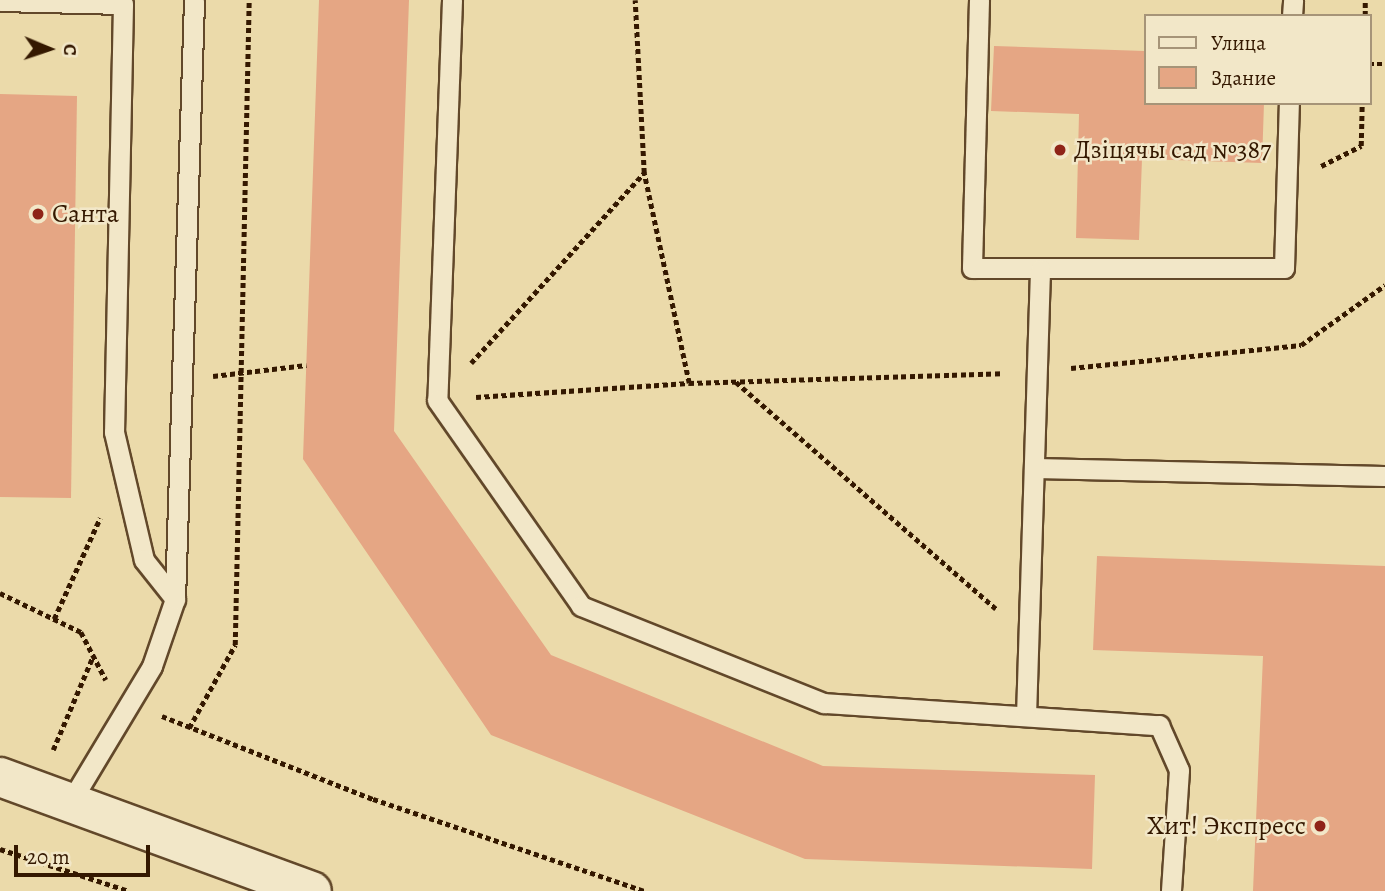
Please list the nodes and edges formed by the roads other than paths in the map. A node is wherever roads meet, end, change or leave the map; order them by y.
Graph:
1 (194, 0) edge
2 (452, 0) edge
3 (979, 0) edge
4 (0, 1) edge
5 (1289, 105) edge
6 (1041, 269) junction
7 (1034, 468) junction
8 (1385, 476) edge
9 (175, 599) junction
10 (1026, 716) junction
11 (0, 778) edge
12 (68, 806) junction
13 (271, 884) edge
14 (312, 891) edge
15 (1171, 891) edge

1 - 9 lane
2 - 10 lane
3 - 6 lane
4 - 9 lane
5 - 6 lane
6 - 7 lane
7 - 8 lane
7 - 10 lane
9 - 12 lane
10 - 15 lane
11 - 12 street
12 - 13 street
13 - 14 street

